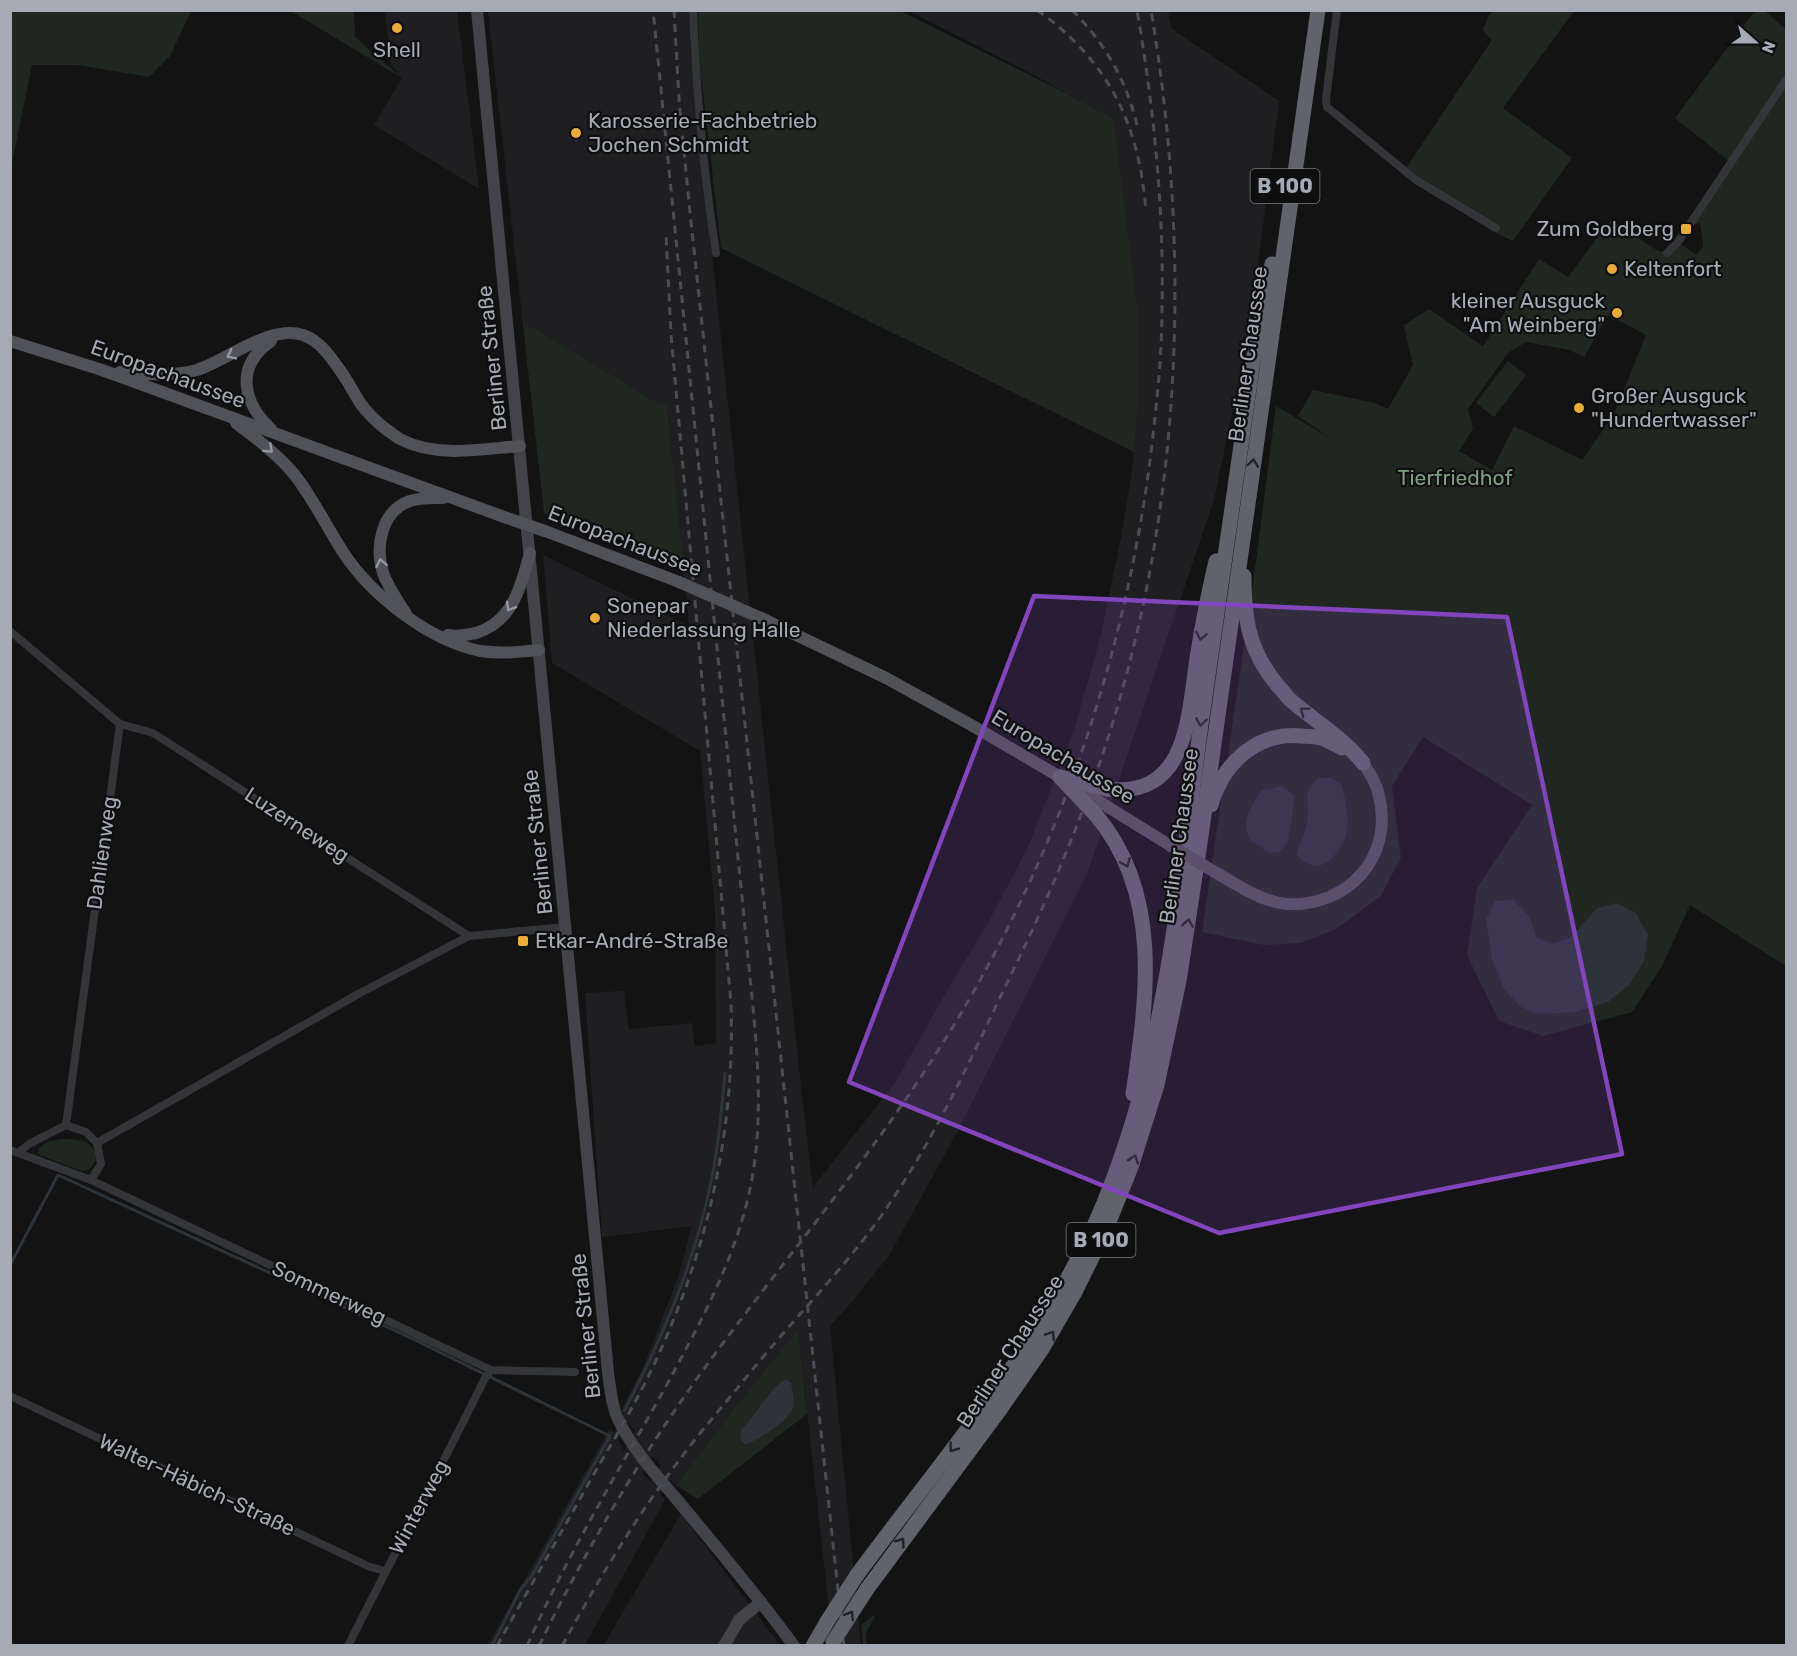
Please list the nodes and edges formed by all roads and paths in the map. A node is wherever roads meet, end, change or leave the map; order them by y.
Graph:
1 (477, 10) edge
2 (693, 10) edge
3 (1310, 10) edge
4 (1318, 10) edge
5 (1337, 10) edge
6 (1786, 80) edge
7 (1496, 228) dead end
8 (716, 253) dead end
9 (1667, 253) dead end
10 (285, 333) junction
11 (10, 341) edge
12 (102, 370) junction
13 (223, 414) junction
14 (276, 434) junction
15 (520, 446) junction
16 (1234, 497) junction
17 (454, 498) junction
18 (1245, 520) junction
19 (530, 553) junction
20 (407, 615) junction
21 (10, 631) edge
22 (429, 631) junction
23 (539, 650) junction
24 (120, 724) junction
25 (1364, 763) junction
26 (1060, 777) junction
27 (1101, 802) junction
28 (1200, 843) junction
29 (566, 927) junction
30 (470, 936) junction
31 (66, 1125) junction
32 (97, 1143) junction
33 (1124, 1147) junction
34 (15, 1151) edge
35 (91, 1180) junction
36 (575, 1372) dead end
37 (488, 1373) junction
38 (10, 1396) edge
39 (385, 1571) junction
40 (761, 1602) junction
41 (832, 1644) edge
42 (348, 1646) edge
43 (724, 1646) edge
44 (794, 1646) edge
45 (813, 1646) edge

1 - 15 street, Berliner Straße
2 - 8 street
3 - 16 highway, Berliner Chaussee / B 100
18 -> 4 highway, Berliner Chaussee / B 100
5 - 7 street
6 - 9 street
10 -> 12 main road
10 - 14 main road
10 - 15 main road
11 - 12 main road, Europachaussee
12 - 13 main road, Europachaussee
13 - 14 main road, Europachaussee
13 -> 20 main road
14 - 17 main road, Europachaussee
15 - 19 street, Berliner Straße
16 -> 27 highway
16 -> 33 highway, Berliner Chaussee / B 100
20 -> 17 main road
17 - 26 main road, Europachaussee, bridge
25 -> 18 highway
18 - 28 highway, Berliner Chaussee / B 100
19 -> 22 main road
19 - 23 street, Berliner Straße
20 - 22 main road
21 - 24 street
22 - 23 main road
23 - 29 street, Berliner Straße
24 - 30 street, Luzerneweg
24 - 31 street, Dahlienweg
25 - 27 main road, Europachaussee, bridge
25 - 28 highway
26 - 27 highway, bridge
26 - 27 highway, bridge
27 -> 33 highway
41 -> 28 highway, Berliner Chaussee / B 100, bridge
29 - 30 street
29 - 40 street, Berliner Straße
30 - 32 street
31 - 32 street
31 - 34 street
32 - 35 street
33 -> 45 highway, Berliner Chaussee / B 100, bridge
34 - 35 street, Sommerweg
35 - 37 street, Sommerweg
36 - 37 street, Sommerweg
37 - 39 street, Winterweg
38 - 39 street, Walter-Häbich-Straße
39 - 42 street, Winterweg
40 - 43 street
40 - 44 street, Berliner Straße

